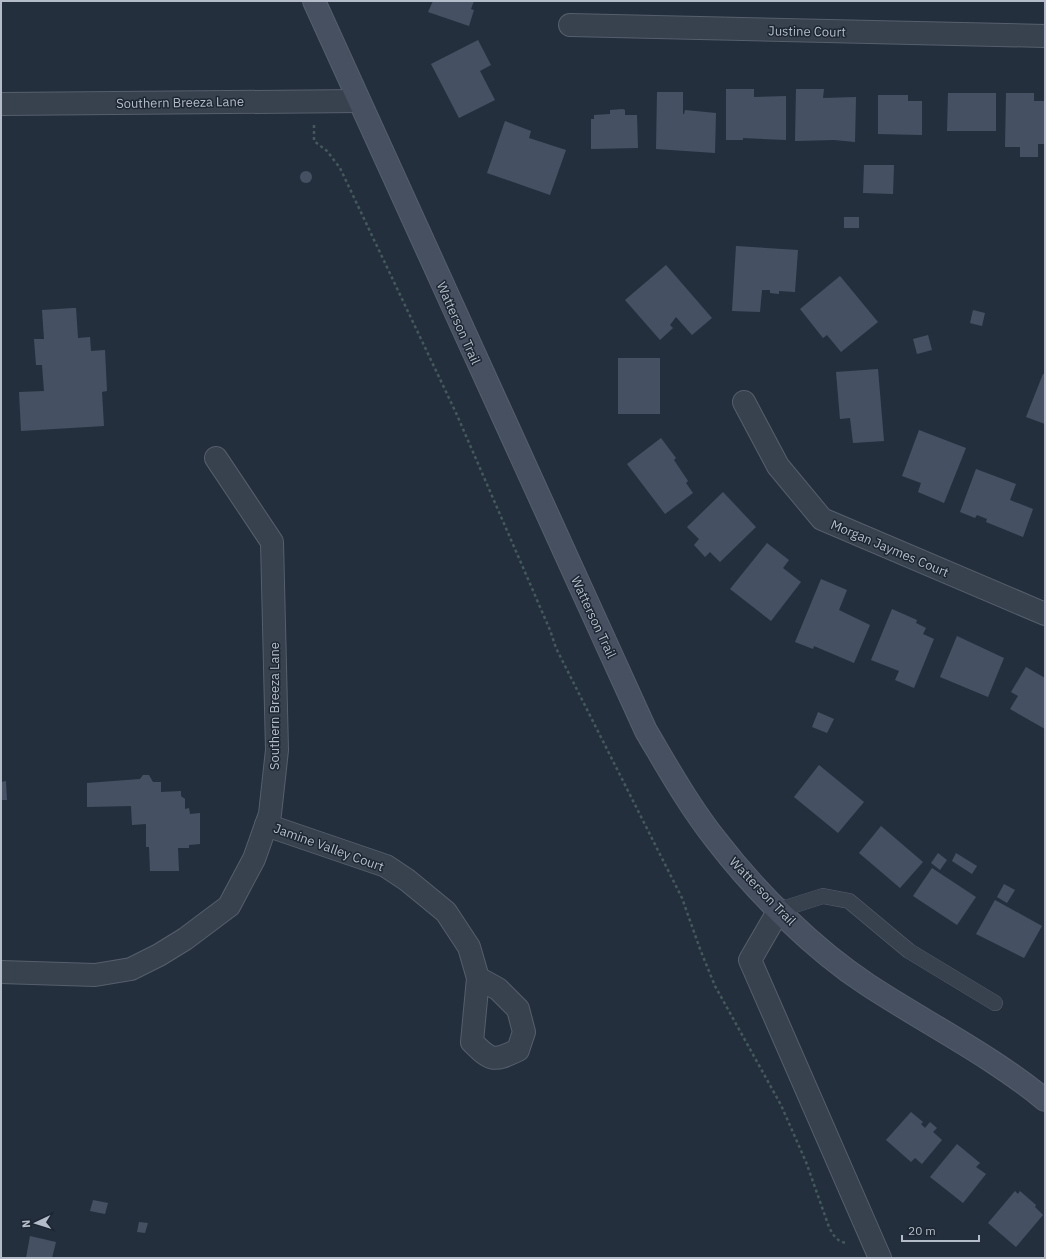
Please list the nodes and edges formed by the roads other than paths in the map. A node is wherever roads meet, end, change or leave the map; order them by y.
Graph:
1 (314, 1) edge
2 (570, 25) dead end
3 (1045, 36) edge
4 (359, 100) junction
5 (1, 104) edge
6 (744, 402) dead end
7 (216, 458) dead end
8 (1045, 614) edge
9 (266, 825) junction
10 (779, 910) junction
11 (1, 972) edge
12 (478, 978) dead end
13 (994, 1003) dead end
14 (1045, 1100) edge
15 (880, 1258) edge

1 - 4 main road, Watterson Trail
2 - 3 street, Justine Court
4 - 5 street, Southern Breeza Lane
4 - 10 main road, Watterson Trail
6 - 8 street, Morgan Jaymes Court
7 - 9 street, Southern Breeza Lane
9 - 11 street, Southern Breeza Lane
9 - 12 street, Jamine Valley Court
10 - 13 lane
10 - 14 main road, Watterson Trail
10 - 15 street

